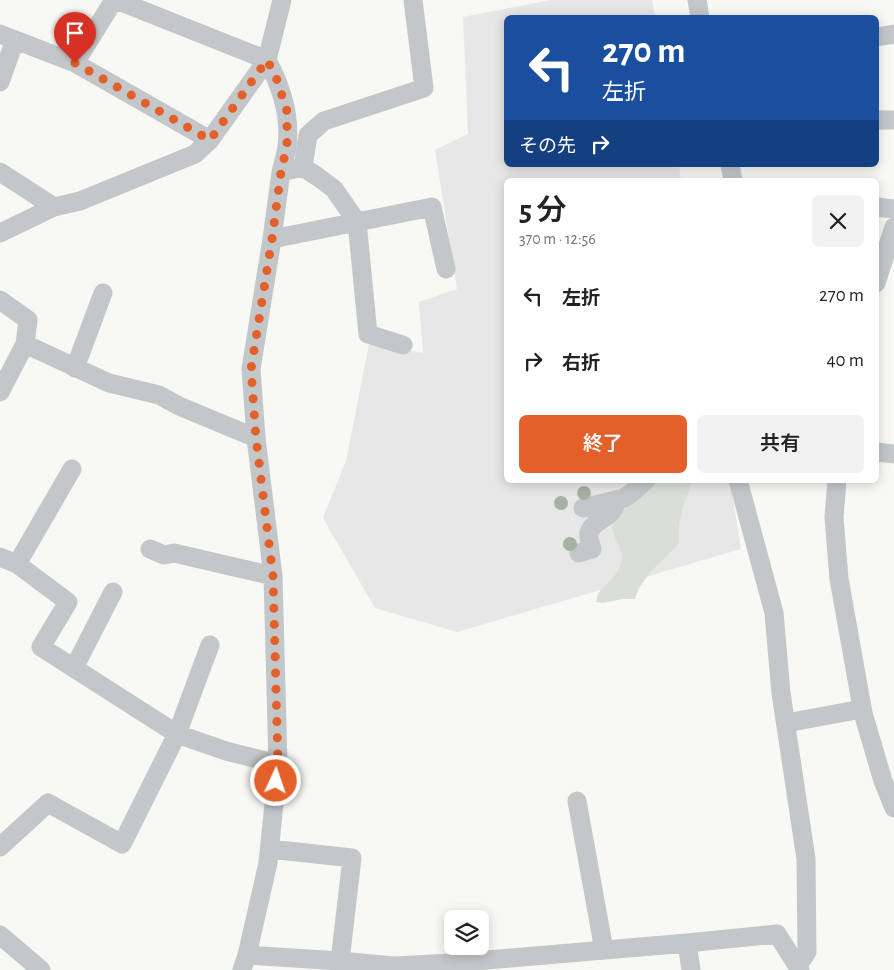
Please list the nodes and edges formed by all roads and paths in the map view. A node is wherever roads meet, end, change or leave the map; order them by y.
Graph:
1 (115, 0) edge
2 (282, 0) edge
3 (413, 0) edge
4 (697, 0) edge
5 (700, 15) edge
6 (894, 34) edge
7 (8, 37) edge
8 (879, 37) edge
9 (267, 60) junction
10 (75, 63) junction
11 (0, 82) edge
12 (879, 120) edge
13 (894, 120) edge
14 (210, 140) junction
15 (303, 167) junction
16 (0, 172) edge
17 (281, 172) junction
18 (54, 207) junction
19 (879, 207) edge
20 (894, 209) edge
21 (357, 222) junction
22 (894, 227) edge
23 (3, 228) edge
24 (272, 239) junction
25 (446, 269) dead end
26 (879, 274) edge
27 (103, 293) dead end
28 (0, 300) edge
29 (24, 344) junction
30 (403, 345) dead end
31 (75, 368) junction
32 (0, 392) edge
33 (256, 438) junction
34 (879, 452) edge
35 (894, 454) edge
36 (72, 470) dead end
37 (642, 483) edge
38 (739, 483) edge
39 (837, 483) edge
40 (616, 500) junction
41 (583, 508) dead end
42 (150, 549) dead end
43 (579, 553) dead end
44 (8, 561) edge
45 (273, 576) junction
46 (113, 592) dead end
47 (210, 645) dead end
48 (74, 668) junction
49 (862, 709) junction
50 (786, 723) junction
51 (177, 734) junction
52 (278, 764) junction
53 (889, 780) edge
54 (577, 801) dead end
55 (894, 808) edge
56 (0, 847) edge
57 (270, 848) junction
58 (0, 935) edge
59 (687, 943) junction
60 (604, 950) junction
61 (340, 961) junction
62 (245, 963) edge
63 (799, 967) edge
64 (394, 968) edge
65 (42, 970) edge
66 (691, 970) edge

1 - 9 street
1 - 10 street
2 - 9 street
3 - 15 street
4 - 5 street
6 - 8 street
7 - 10 street
7 - 11 street
9 - 14 street
9 - 17 street
10 - 14 street
12 - 13 street
14 - 18 street
15 - 17 street
15 - 21 street
16 - 18 street
17 - 24 street
18 - 23 street
19 - 20 street
21 - 24 street
21 - 25 street
21 - 30 street
22 - 26 street
24 - 33 street
27 - 31 street
28 - 29 street
29 - 31 street
29 - 32 street
31 - 33 street
33 - 45 street
34 - 35 street
36 - 44 street
37 - 40 street
38 - 50 street
39 - 49 street
40 - 41 street
40 - 43 street
42 - 45 street
44 - 48 street
45 - 52 street
46 - 48 street
47 - 51 street
48 - 51 street
49 - 50 street
49 - 53 street
50 - 63 street
51 - 52 street
51 - 56 street
52 - 57 street
53 - 55 street
54 - 60 street
57 - 61 street
57 - 62 street
58 - 65 street
59 - 60 street
59 - 63 street
59 - 66 street
60 - 64 street
61 - 62 street
61 - 64 street

